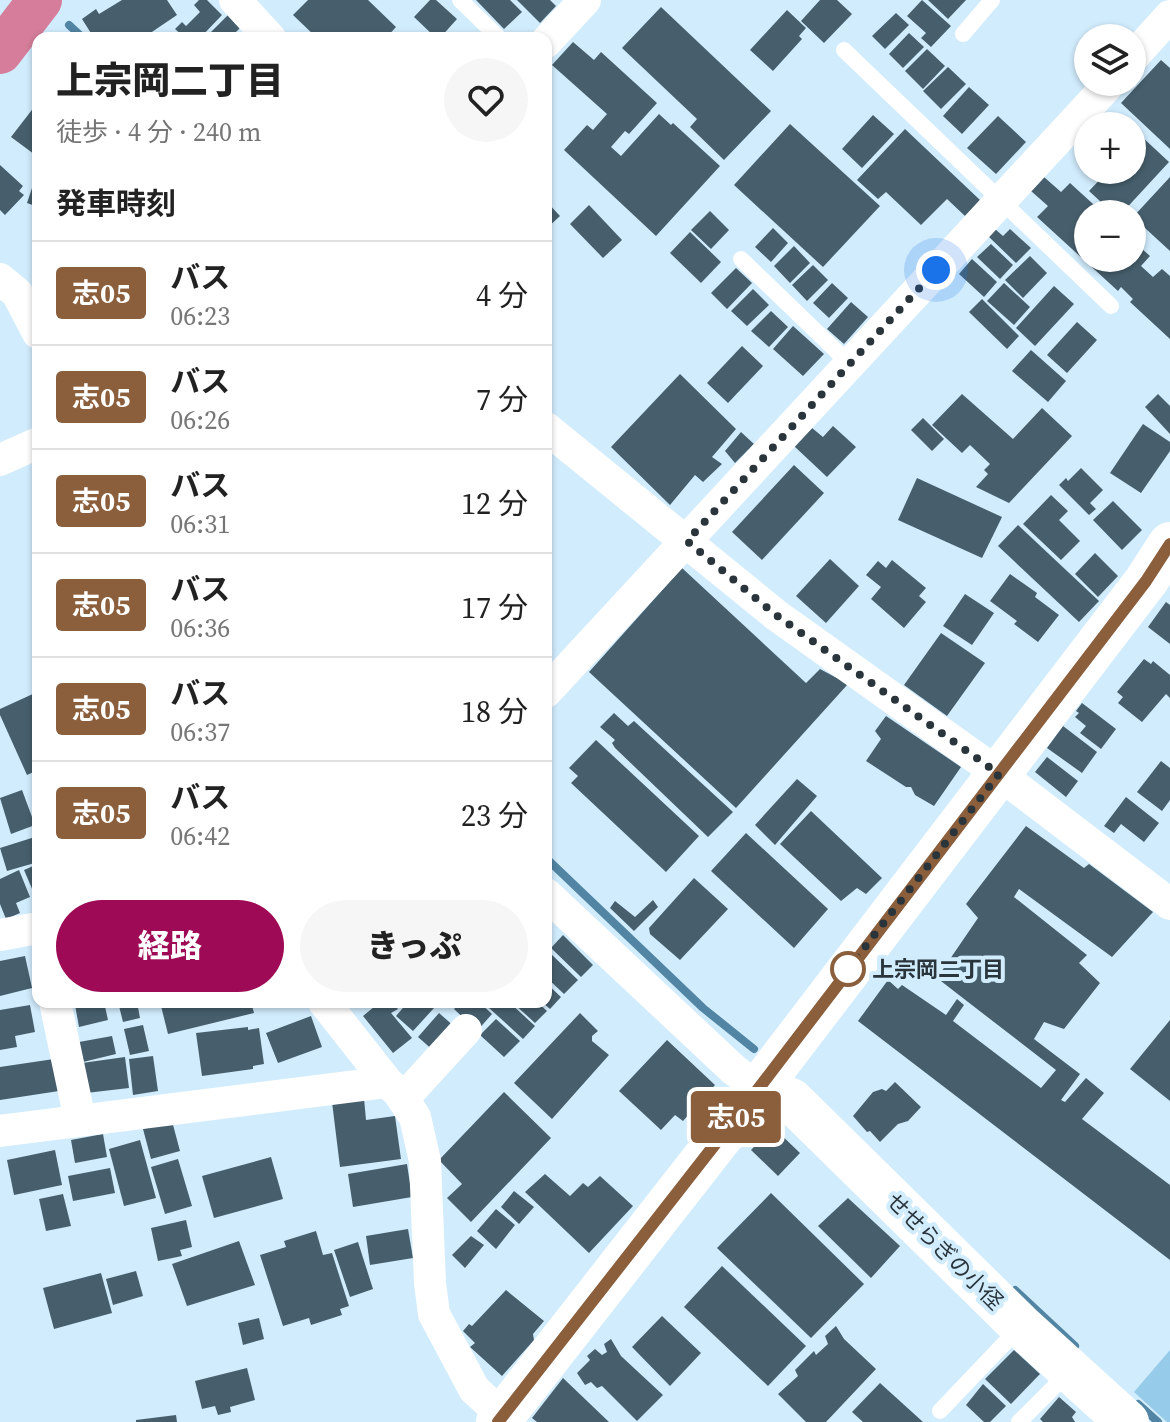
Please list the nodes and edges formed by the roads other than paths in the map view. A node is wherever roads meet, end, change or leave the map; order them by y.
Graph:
1 (40, 0) edge
2 (235, 0) edge
3 (460, 0) edge
4 (992, 0) edge
5 (577, 3) edge
6 (1170, 16) edge
7 (264, 32) edge
8 (493, 32) edge
9 (552, 34) edge
10 (963, 34) dead end
11 (1146, 43) edge
12 (844, 50) dead end
13 (0, 52) edge
14 (1098, 96) edge
15 (1000, 200) junction
16 (741, 259) dead end
17 (0, 279) edge
18 (1111, 306) dead end
19 (32, 322) edge
20 (850, 364) junction
21 (552, 433) edge
22 (32, 446) edge
23 (0, 460) edge
24 (687, 541) junction
25 (1170, 544) edge
26 (552, 686) edge
27 (999, 774) junction
28 (1170, 904) edge
29 (552, 914) edge
30 (32, 929) edge
31 (0, 935) edge
32 (56, 1008) edge
33 (329, 1008) edge
34 (466, 1030) dead end
35 (759, 1088) junction
36 (395, 1090) junction
37 (80, 1120) junction
38 (0, 1131) edge
39 (1021, 1326) junction
40 (1070, 1371) junction
41 (940, 1411) dead end
42 (501, 1419) edge
43 (1019, 1422) edge
44 (1127, 1422) edge

1 - 13 highway
2 - 7 street
3 - 8 lane
4 - 10 lane
5 - 9 street
6 - 11 street
12 - 15 lane
14 - 15 street
15 - 18 lane
15 - 20 street
16 - 20 lane
17 - 19 street
20 - 24 street
21 - 24 street
22 - 23 street
24 - 26 street
24 - 27 street
25 - 27 main road
27 - 28 street
27 - 35 main road
29 - 35 street
30 - 31 street
32 - 37 street
33 - 36 street
34 - 36 street
35 - 39 main road, せせらぎの小径
35 - 42 main road
36 - 37 street
36 - 42 street
37 - 38 street
39 - 40 main road, せせらぎの小径
39 - 41 lane
40 - 43 lane
40 - 44 main road, せせらぎの小径

